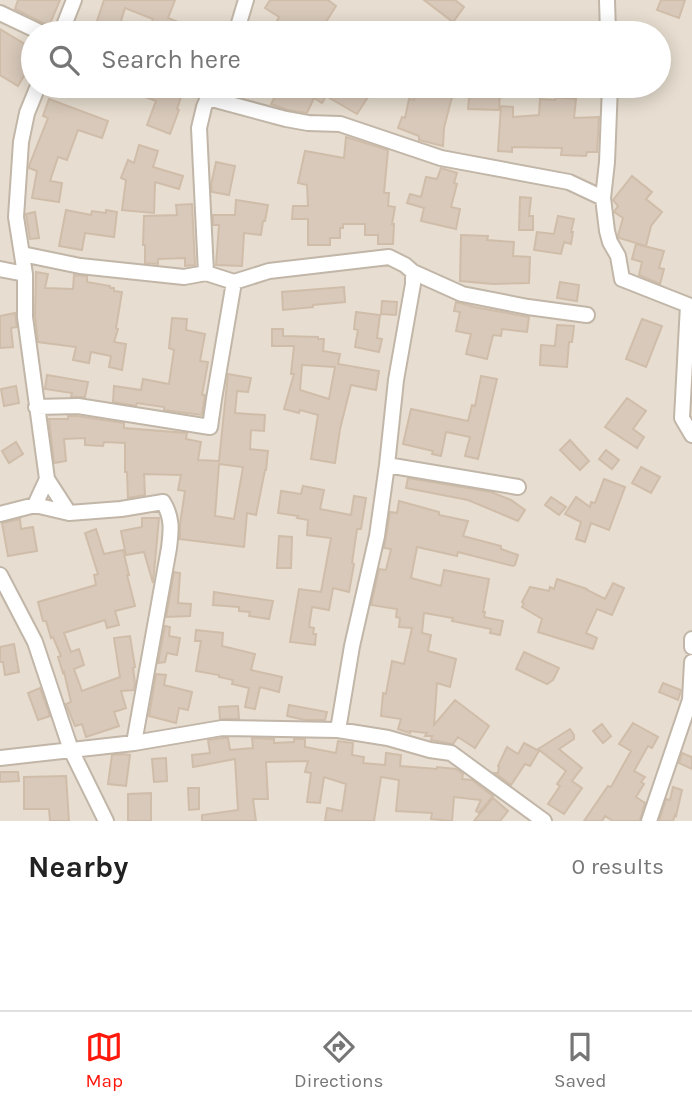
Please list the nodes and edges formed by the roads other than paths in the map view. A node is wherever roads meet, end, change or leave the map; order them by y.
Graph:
1 (74, 0) edge
2 (246, 0) edge
3 (607, 0) edge
4 (0, 13) edge
5 (66, 21) edge
6 (240, 21) edge
7 (608, 21) edge
8 (21, 23) edge
9 (33, 98) edge
10 (209, 98) edge
11 (229, 98) edge
12 (610, 98) edge
13 (603, 198) junction
14 (22, 254) junction
15 (0, 269) edge
16 (413, 272) junction
17 (206, 273) junction
18 (25, 274) junction
19 (234, 282) junction
20 (587, 315) dead end
21 (36, 407) junction
22 (692, 435) edge
23 (387, 465) junction
24 (47, 479) junction
25 (518, 487) dead end
26 (35, 505) junction
27 (69, 513) junction
28 (0, 514) edge
29 (0, 575) edge
30 (692, 639) edge
31 (692, 647) edge
32 (692, 662) edge
33 (691, 700) edge
34 (338, 730) junction
35 (134, 743) junction
36 (71, 750) junction
37 (0, 758) edge
38 (106, 821) edge
39 (544, 821) edge
40 (649, 821) edge

1 - 5 street
2 - 6 street
3 - 7 street
4 - 8 street
9 - 14 street
10 - 17 street
11 - 13 street
12 - 13 street
13 - 22 street
14 - 17 street
14 - 18 street
15 - 18 street
16 - 19 street
16 - 20 street
16 - 23 street
17 - 19 street
18 - 21 street
19 - 21 street
21 - 24 street
23 - 25 street
23 - 34 street
24 - 26 street
24 - 27 street
26 - 27 street
26 - 28 street
27 - 35 street
29 - 36 street
30 - 31 street
32 - 33 street
33 - 40 street
34 - 35 street
34 - 39 street
35 - 36 street
36 - 37 street
36 - 38 street

